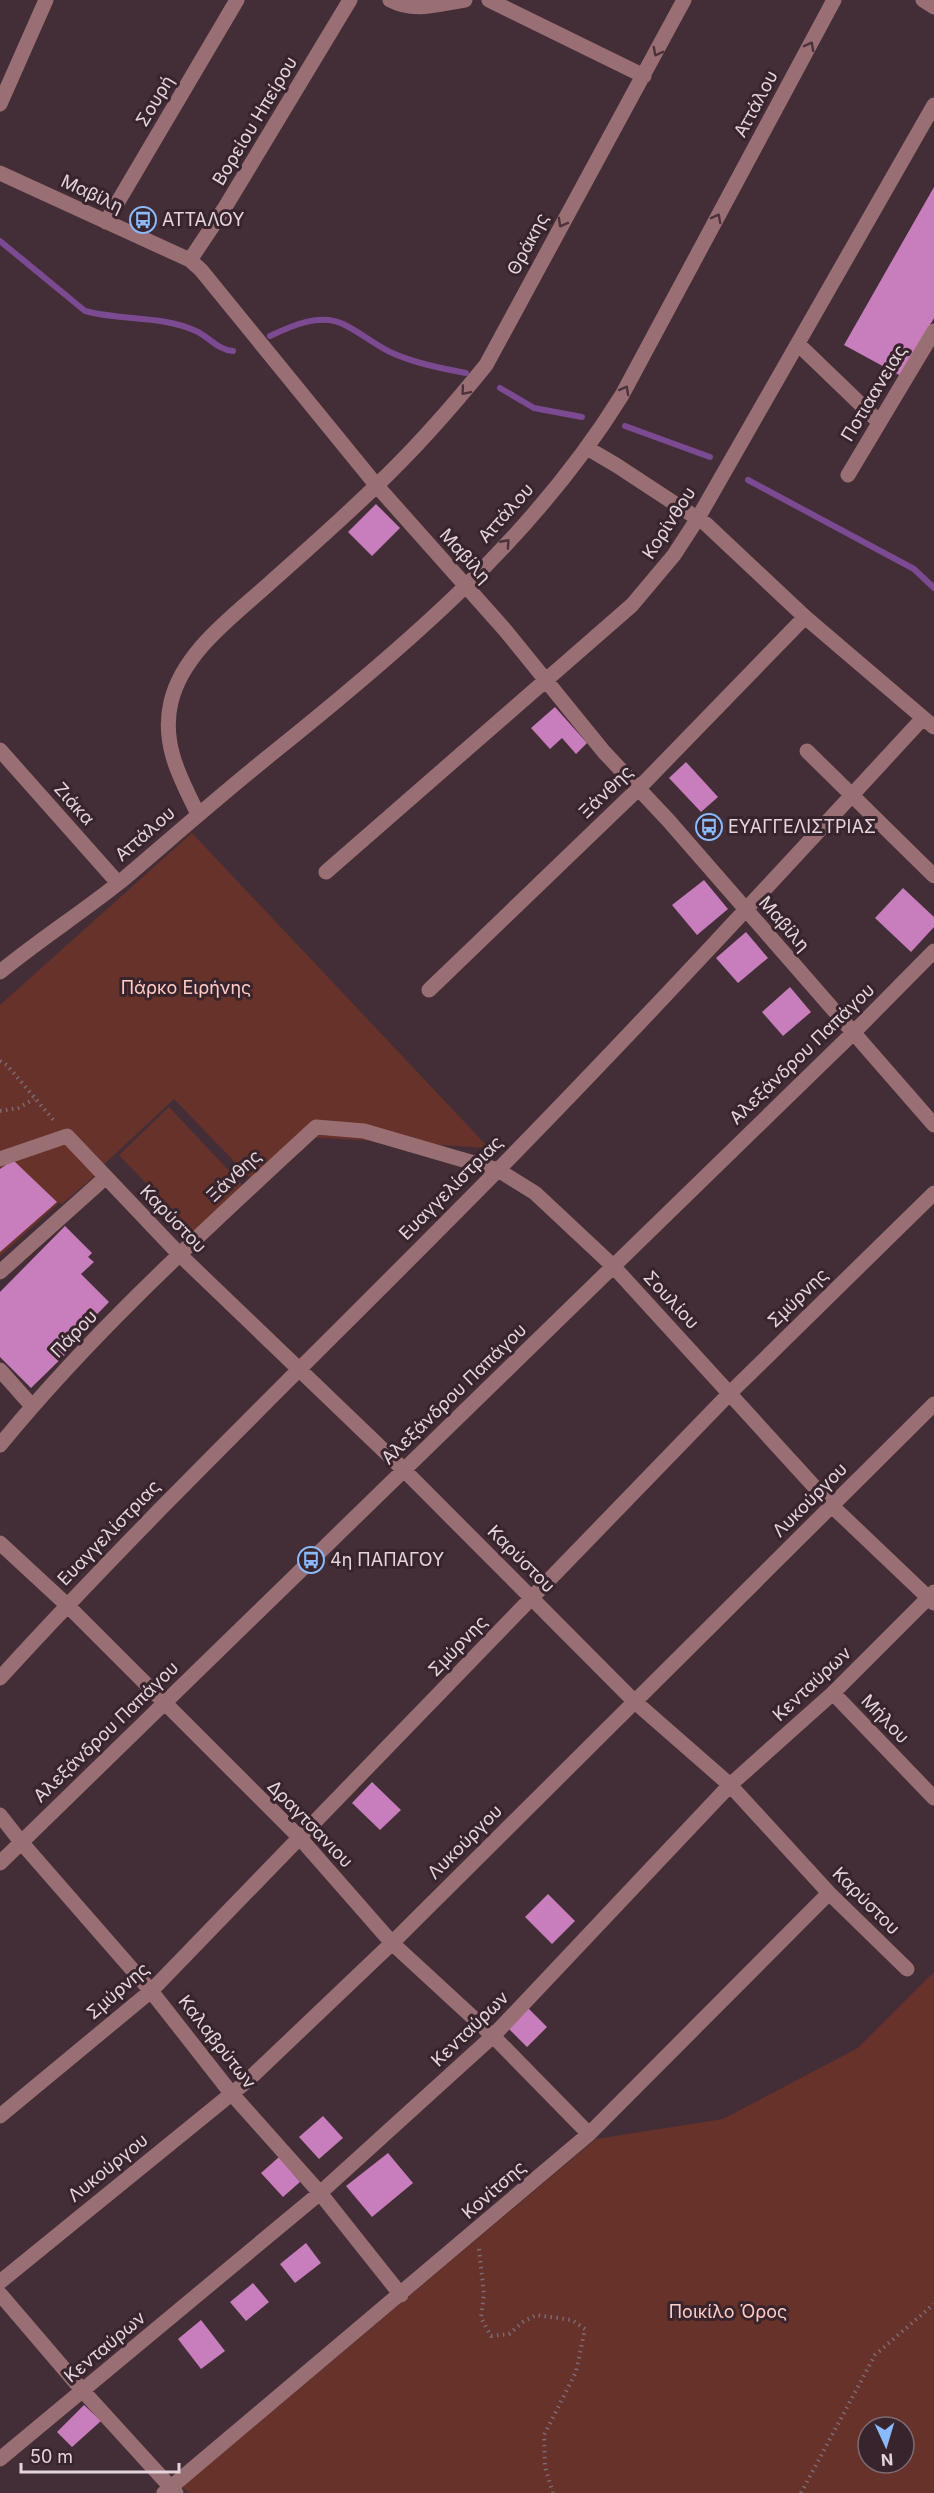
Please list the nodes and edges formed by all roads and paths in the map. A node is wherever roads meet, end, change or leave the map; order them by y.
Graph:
1 (46, 0) edge
2 (237, 0) edge
3 (350, 0) edge
4 (390, 0) edge
5 (465, 0) edge
6 (489, 0) edge
7 (684, 0) edge
8 (834, 0) edge
9 (923, 0) edge
10 (934, 7) edge
11 (644, 76) junction
12 (0, 104) edge
13 (934, 105) edge
14 (0, 173) edge
15 (106, 222) junction
16 (190, 260) junction
17 (934, 331) edge
18 (798, 344) junction
19 (879, 422) junction
20 (587, 448) junction
21 (848, 475) dead end
22 (377, 486) junction
23 (698, 518) junction
24 (466, 586) junction
25 (805, 617) junction
26 (546, 679) junction
27 (929, 723) edge
28 (0, 750) edge
29 (807, 751) dead end
30 (638, 789) junction
31 (852, 795) junction
32 (198, 814) junction
33 (326, 872) dead end
34 (934, 876) edge
35 (118, 883) junction
36 (745, 909) junction
37 (934, 951) edge
38 (0, 972) edge
39 (429, 990) dead end
40 (853, 1033) junction
41 (0, 1061) edge
42 (34, 1099) junction
43 (0, 1111) edge
44 (934, 1125) edge
45 (316, 1127) joint
46 (67, 1136) junction
47 (0, 1159) edge
48 (498, 1170) junction
49 (106, 1177) junction
50 (934, 1193) edge
51 (179, 1254) junction
52 (613, 1266) junction
53 (0, 1272) edge
54 (297, 1369) junction
55 (0, 1370) edge
56 (730, 1393) junction
57 (934, 1404) edge
58 (32, 1406) junction
59 (0, 1445) edge
60 (404, 1470) junction
61 (832, 1506) junction
62 (0, 1543) edge
63 (532, 1597) junction
64 (932, 1598) edge
65 (67, 1605) junction
66 (0, 1678) edge
67 (833, 1693) junction
68 (634, 1701) junction
69 (163, 1704) junction
70 (730, 1785) junction
71 (934, 1798) edge
72 (0, 1815) edge
73 (300, 1838) junction
74 (21, 1842) junction
75 (0, 1863) edge
76 (829, 1893) junction
77 (392, 1943) junction
78 (907, 1969) dead end
79 (152, 1991) junction
80 (493, 2036) junction
81 (231, 2093) junction
82 (0, 2116) edge
83 (590, 2134) junction
84 (321, 2193) junction
85 (477, 2230) junction
86 (0, 2282) edge
87 (0, 2294) edge
88 (401, 2295) junction
89 (934, 2304) edge
90 (83, 2391) junction
91 (0, 2459) edge
92 (170, 2491) edge
93 (553, 2493) edge
94 (801, 2493) edge

1 - 12 street
2 - 15 street, Σουρή
3 - 16 street, Βορείου Ηπείρου
4 - 5 street
6 - 11 street
7 -> 11 street, Θράκης
20 -> 8 street, Αττάλου
9 - 10 street
11 -> 22 street, Θράκης
13 - 18 street, Κορίνθου
14 - 15 street, Μαβίλη
15 - 16 street, Μαβίλη
16 - 22 street, Μαβίλη
17 - 19 street, Ποτιαανειας
18 - 19 street
18 - 23 street, Κορίνθου
19 - 21 street, Ποτιαανειας
20 - 23 street
24 -> 20 street, Αττάλου
22 - 24 street, Μαβίλη
22 - 32 street, Θράκης
23 - 25 street
23 - 26 street, Κορίνθου
24 - 26 street, Μαβίλη
24 - 32 street, Αττάλου
25 - 27 street
25 - 30 street, Ξάνθης
26 - 30 street, Μαβίλη
26 - 33 street, Κορίνθου
27 - 31 street, Ευαγγελίστριας
28 - 35 street, Ζιάκα
29 - 31 street
30 - 36 street, Μαβίλη
30 - 39 street, Ξάνθης
31 - 34 street
31 - 36 street, Ευαγγελίστριας
32 - 35 street, Αττάλου
35 - 38 street, Αττάλου
36 - 40 street, Μαβίλη
36 - 48 street, Ευαγγελίστριας
37 - 40 street, Αλεξάνδρου Παπάγου
40 - 44 street, Μαβίλη
40 - 52 street, Αλεξάνδρου Παπάγου
41 - 42 path
42 - 43 path
42 - 46 path
45 - 48 street, Σουλίου
45 - 51 street, Ξάνθης
46 - 47 street
46 - 49 street, Καρύστου
48 - 52 street, Σουλίου
48 - 54 street, Ευαγγελίστριας
49 - 51 street, Καρύστου
49 - 53 street
50 - 56 street, Σμύρνης
51 - 54 street, Καρύστου
51 - 58 street, Πάρου
52 - 56 street, Σουλίου
52 - 60 street, Αλεξάνδρου Παπάγου
54 - 60 street, Καρύστου
54 - 65 street, Ευαγγελίστριας
55 - 58 street
56 - 61 street, Σουλίου
56 - 63 street, Σμύρνης
57 - 61 street, Λυκούργου
58 - 59 street, Πάρου
60 - 63 street, Καρύστου
60 - 69 street, Αλεξάνδρου Παπάγου
61 - 64 street, Σουλίου
61 - 68 street, Λυκούργου
62 - 65 street, Δραγτσανιου
63 - 68 street, Καρύστου
63 - 73 street, Σμύρνης
64 - 67 street, Κενταύρων
65 - 66 street, Ευαγγελίστριας
65 - 69 street, Δραγτσανιου
67 - 70 street, Κενταύρων
67 - 71 street, Μήλου
68 - 70 street, Καρύστου
68 - 77 street, Λυκούργου
69 - 73 street, Δραγτσανιου
69 - 74 street, Αλεξάνδρου Παπάγου
70 - 76 street, Καρύστου
70 - 80 street, Κενταύρων
72 - 74 street, Καλαβρύτων
73 - 77 street, Δραγτσανιου
73 - 79 street, Σμύρνης
74 - 75 street, Αλεξάνδρου Παπάγου
74 - 79 street, Καλαβρύτων
76 - 78 street, Καρύστου
76 - 83 street, Κονίτσης
77 - 80 street, Δραγτσανιου
77 - 81 street, Λυκούργου
79 - 81 street, Καλαβρύτων
79 - 82 street, Σμύρνης
80 - 83 street, Δραγτσανιου
80 - 84 street, Κενταύρων
81 - 84 street, Καλαβρύτων
81 - 86 street, Λυκούργου
83 - 85 street, Κονίτσης
84 - 88 street, Καλαβρύτων
84 - 90 street, Κενταύρων
85 - 88 street, Κονίτσης
85 - 93 path
87 - 90 street
88 - 92 street, Κονίτσης
89 - 94 path
90 - 91 street, Κενταύρων
90 - 92 street

